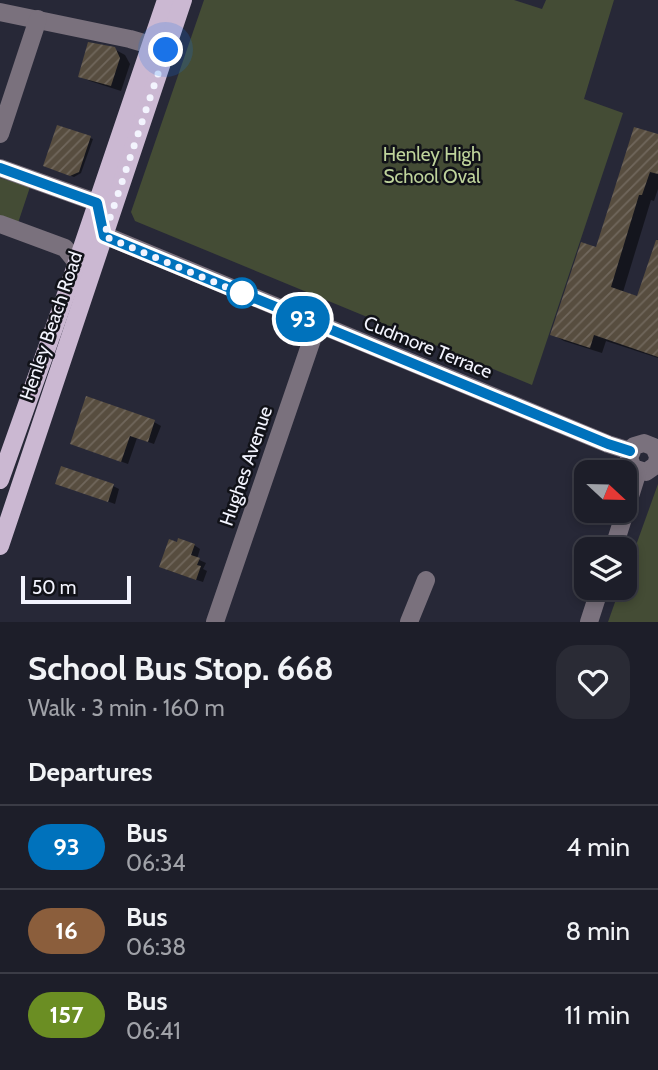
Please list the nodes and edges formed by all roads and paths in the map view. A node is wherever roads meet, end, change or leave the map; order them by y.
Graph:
1 (166, 0) edge
2 (183, 0) edge
3 (0, 12) edge
4 (38, 19) junction
5 (158, 48) junction
6 (0, 134) edge
7 (0, 168) edge
8 (97, 203) junction
9 (0, 224) edge
10 (104, 236) junction
11 (84, 241) junction
12 (65, 248) junction
13 (77, 263) junction
14 (317, 325) junction
15 (630, 451) junction
16 (658, 459) edge
17 (638, 471) junction
18 (0, 480) edge
19 (617, 537) edge
20 (1, 540) edge
21 (426, 580) dead end
22 (596, 600) edge
23 (215, 622) edge
24 (408, 622) edge
25 (589, 622) edge

1 - 5 main road, Henley Beach Road
2 - 5 main road, Henley Beach Road
3 - 4 street
4 - 5 street
4 - 6 street
5 - 8 main road, Henley Beach Road
5 - 10 main road, Henley Beach Road
7 - 8 street
8 - 10 street
8 - 11 main road, Henley Beach Road
9 - 12 street
10 - 14 street, Cudmore Terrace
10 - 20 main road, Henley Beach Road
11 - 12 street
11 - 13 main road, Henley Beach Road
12 - 13 street
13 - 18 main road, Henley Beach Road
14 - 15 street, Cudmore Terrace
14 - 23 street, Hughes Avenue
15 - 16 street
15 - 17 street
16 - 17 street
17 - 19 street
21 - 24 street
22 - 25 street

